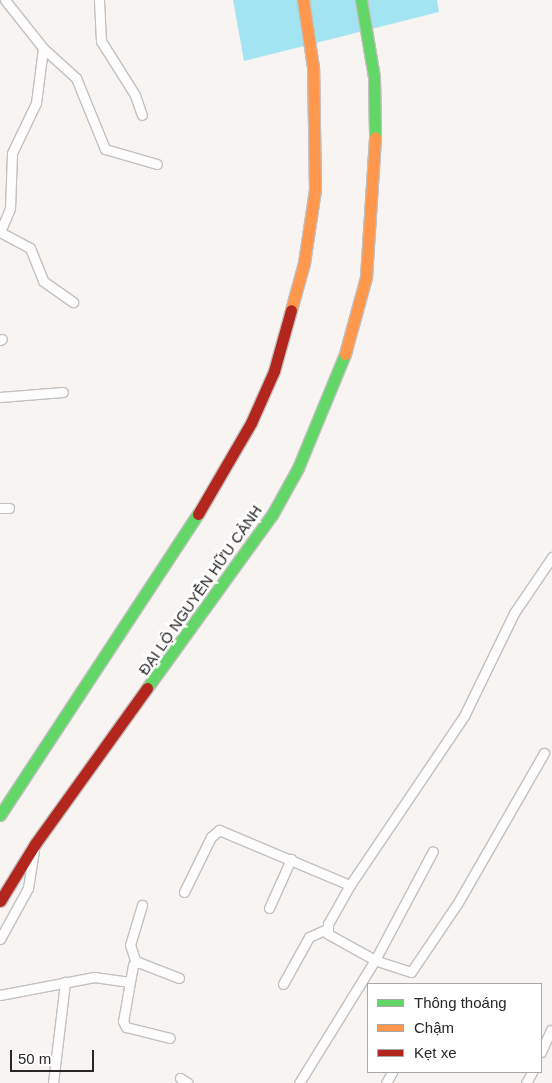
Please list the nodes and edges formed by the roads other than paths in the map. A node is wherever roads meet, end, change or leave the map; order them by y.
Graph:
1 (5, 0) edge
2 (99, 0) edge
3 (303, 0) edge
4 (361, 0) edge
5 (43, 48) junction
6 (142, 115) dead end
7 (157, 164) dead end
8 (0, 232) edge
9 (74, 302) dead end
10 (63, 392) dead end
11 (0, 398) edge
12 (552, 557) edge
13 (544, 753) dead end
14 (0, 815) edge
15 (35, 844) junction
16 (433, 851) dead end
17 (291, 859) junction
18 (350, 885) junction
19 (184, 892) dead end
20 (0, 901) edge
21 (142, 906) dead end
22 (269, 908) dead end
23 (327, 929) junction
24 (0, 939) edge
25 (375, 960) junction
26 (136, 963) junction
27 (179, 978) dead end
28 (65, 982) junction
29 (130, 982) junction
30 (283, 984) dead end
31 (0, 995) edge
32 (551, 1030) edge
33 (170, 1038) dead end
34 (542, 1050) edge
35 (180, 1078) dead end
36 (53, 1083) edge
37 (188, 1083) edge
38 (299, 1083) edge

1 - 5 street
2 - 6 street
3 - 14 main road
4 - 15 main road, ĐẠI LỘ NGUYỄN HỮU CẢNH
5 - 7 street
5 - 8 street
8 - 9 street
10 - 11 street
12 - 18 street
13 - 25 street
15 - 20 main road, ĐẠI LỘ NGUYỄN HỮU CẢNH
15 - 24 street
16 - 25 street
17 - 18 street
17 - 19 street
17 - 22 street
18 - 23 street
21 - 26 street
23 - 25 street
23 - 30 street
25 - 38 street
26 - 27 street
26 - 29 street
28 - 29 street
28 - 31 street
28 - 36 street
29 - 33 street
32 - 34 street
35 - 37 street

